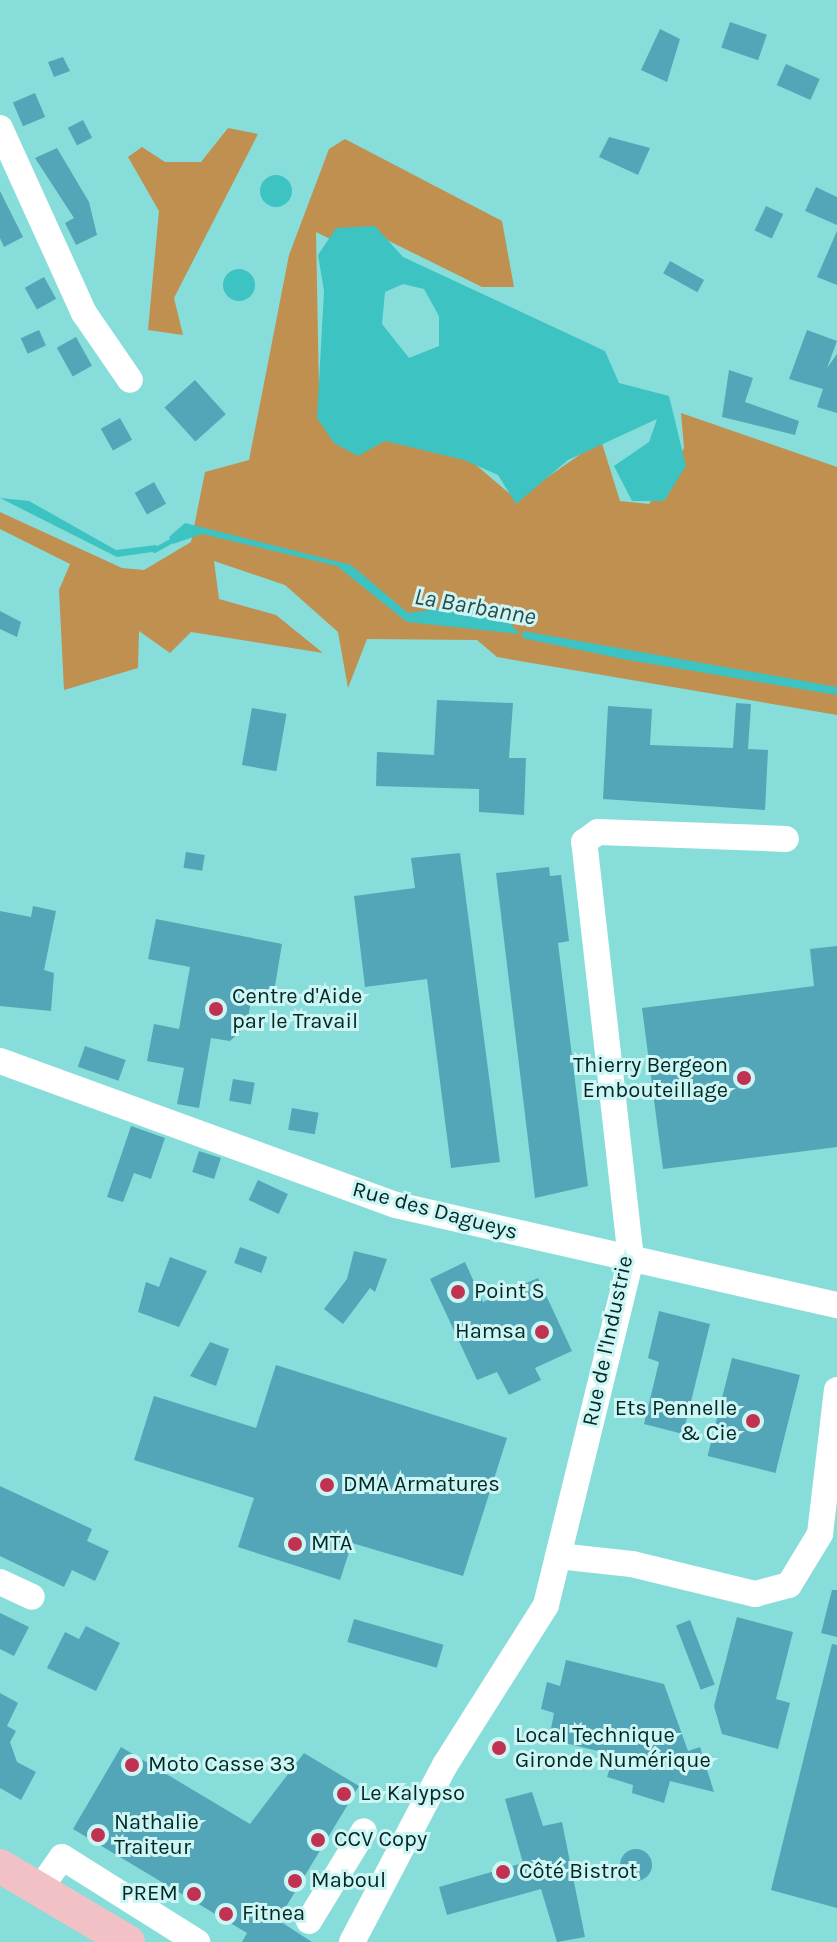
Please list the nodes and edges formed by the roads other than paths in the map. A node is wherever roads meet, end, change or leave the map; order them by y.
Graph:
1 (0, 128) edge
2 (130, 380) dead end
3 (786, 839) dead end
4 (0, 1061) edge
5 (631, 1259) junction
6 (837, 1305) edge
7 (837, 1390) edge
8 (558, 1556) junction
9 (0, 1582) edge
10 (32, 1597) dead end
11 (364, 1831) dead end
12 (0, 1866) edge
13 (39, 1890) junction
14 (357, 1932) edge
15 (128, 1942) edge
16 (197, 1942) edge

1 - 2 street
3 - 5 street, Rue de l'Industrie
4 - 5 street, Rue des Dagueys
5 - 6 street, Rue des Dagueys
5 - 8 street, Rue de l'Industrie
7 - 8 street
8 - 14 street, Rue de l'Industrie
9 - 10 street
11 - 14 street
12 - 13 main road
13 - 15 main road
13 - 16 street

